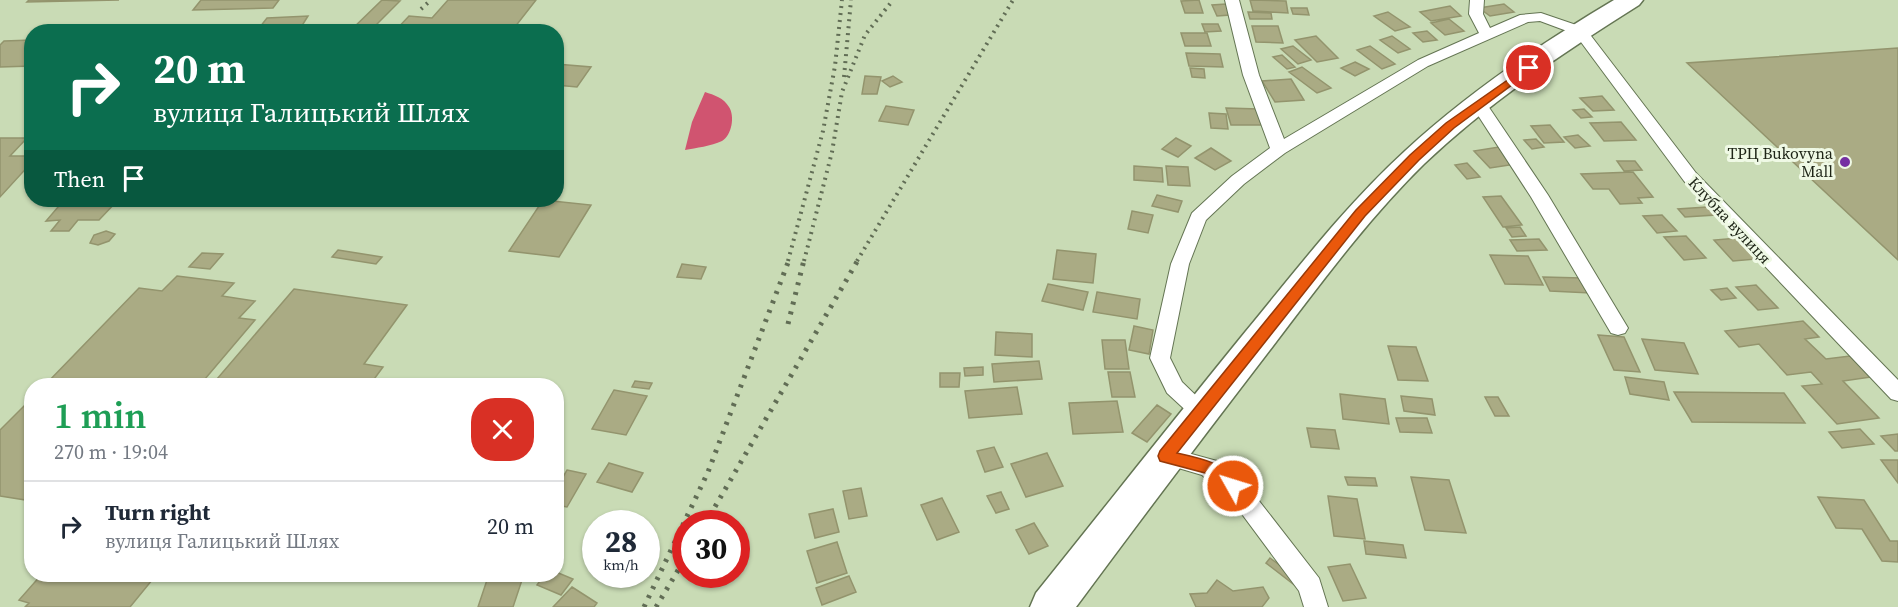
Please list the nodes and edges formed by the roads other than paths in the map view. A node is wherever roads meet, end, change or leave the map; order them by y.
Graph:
1 (1232, 0) edge
2 (1477, 0) edge
3 (1631, 0) edge
4 (1580, 31) junction
5 (1486, 34) junction
6 (1479, 104) junction
7 (1279, 149) junction
8 (1618, 328) dead end
9 (1898, 393) edge
10 (1201, 411) junction
11 (1166, 456) junction
12 (1051, 607) edge
13 (1316, 607) edge

1 - 7 street
2 - 5 street
3 - 4 highway
4 - 5 street
4 - 6 highway
4 - 9 street, Клубна вулиця
5 - 7 street
6 - 8 street
6 - 10 highway
7 - 10 street
10 - 11 highway
11 - 12 highway
11 - 13 street

